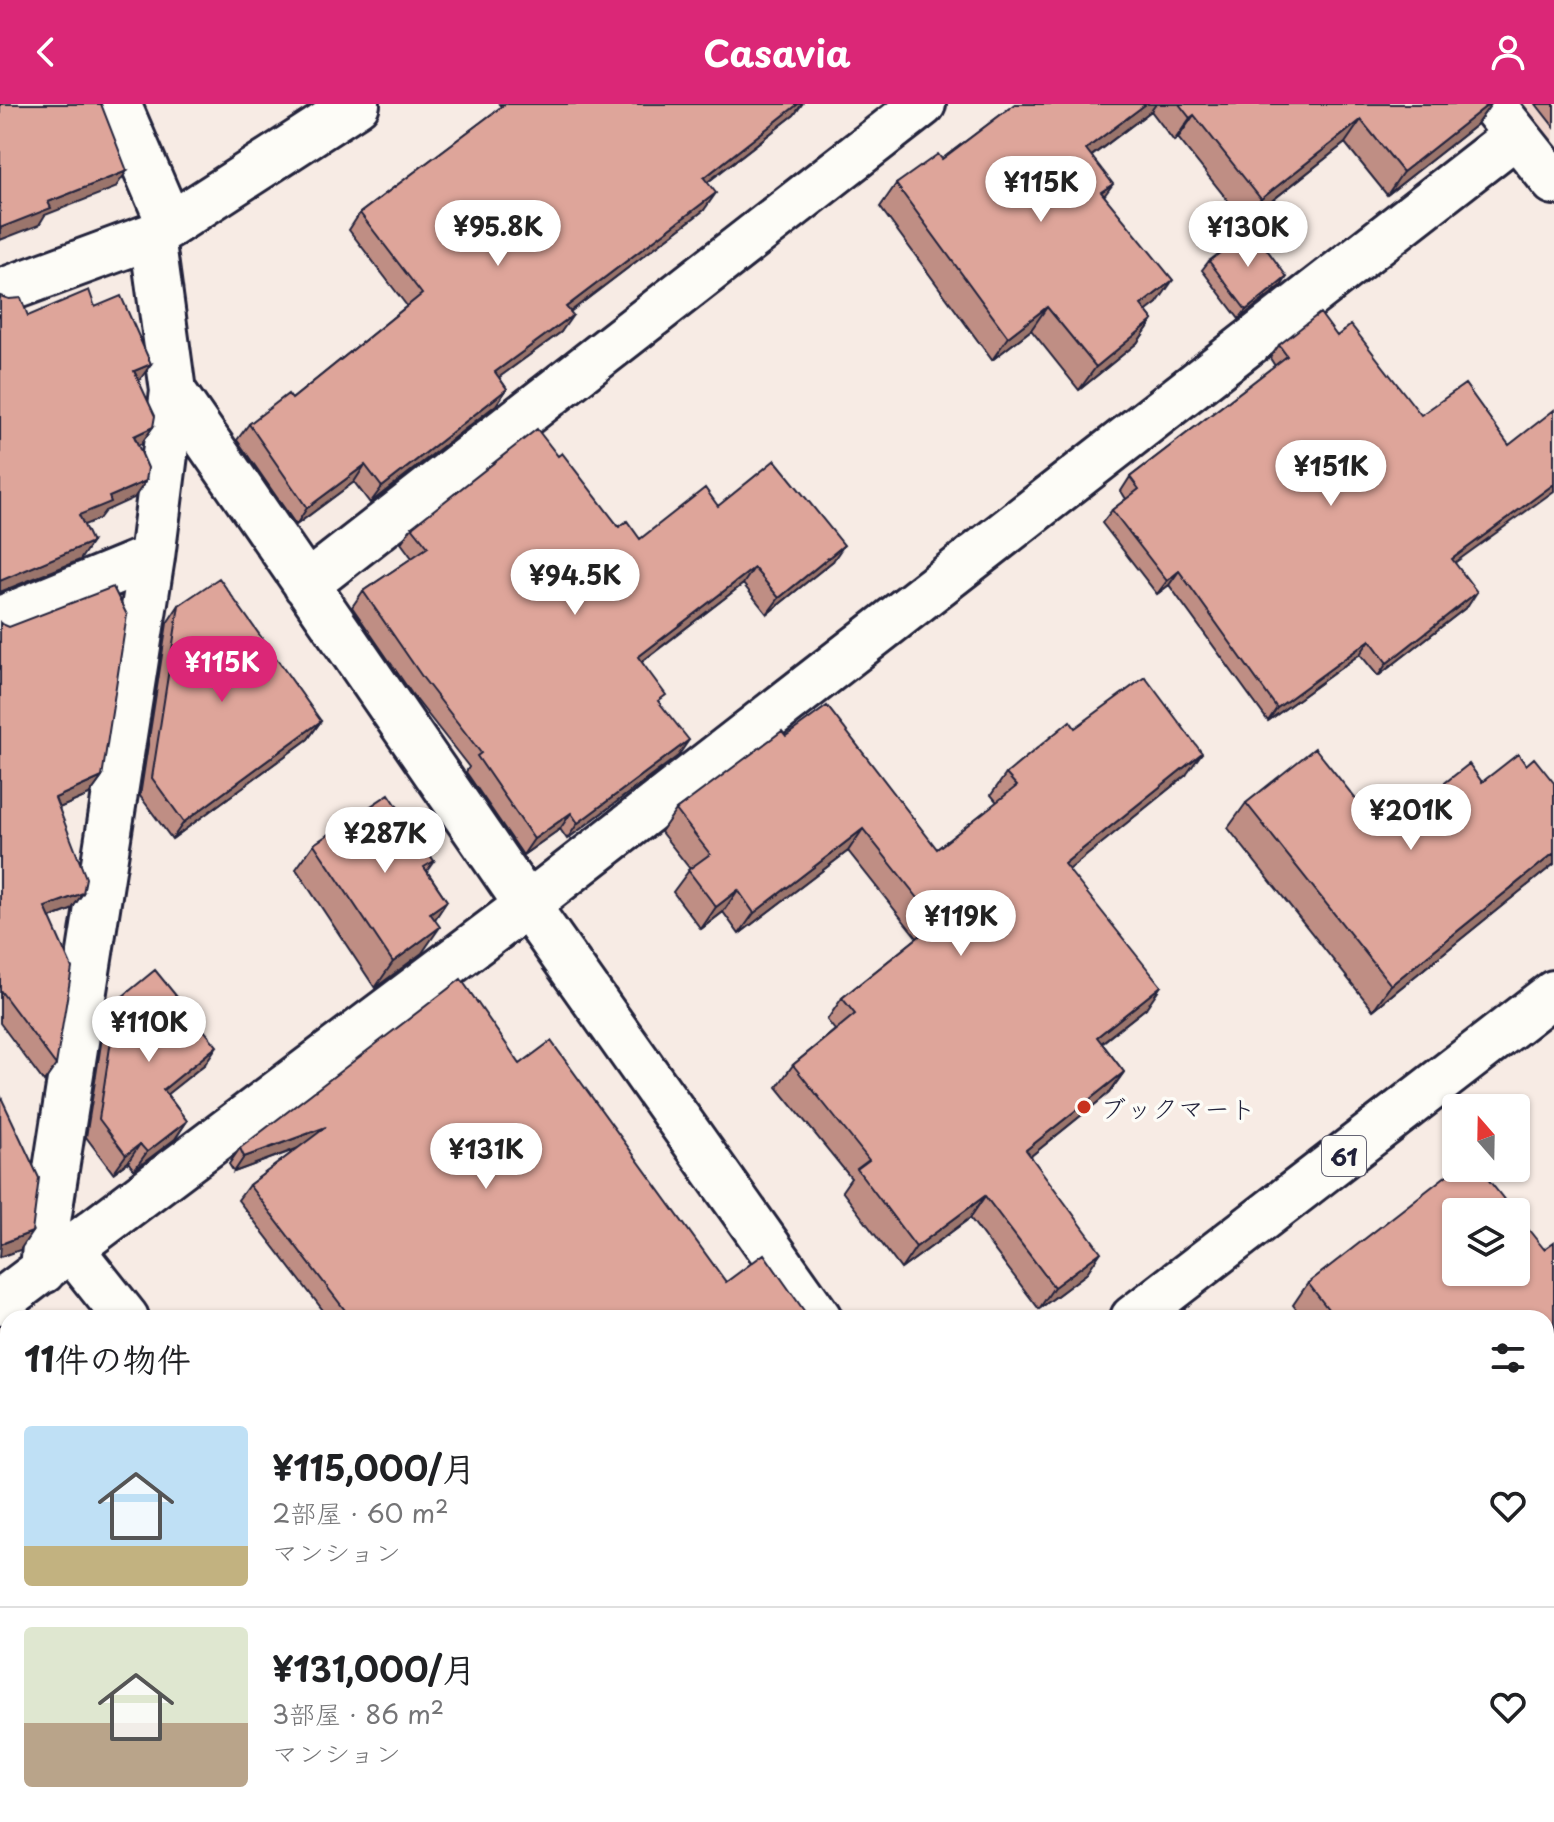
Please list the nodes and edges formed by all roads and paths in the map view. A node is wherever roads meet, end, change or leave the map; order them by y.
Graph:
1 (118, 104) edge
2 (357, 104) edge
3 (923, 104) edge
4 (1504, 119) edge
5 (1554, 182) edge
6 (161, 231) junction
7 (0, 292) edge
8 (173, 391) junction
9 (152, 557) junction
10 (306, 585) junction
11 (0, 619) edge
12 (527, 905) junction
13 (1554, 993) edge
14 (58, 1260) junction
15 (0, 1302) edge
16 (117, 1310) edge
17 (813, 1310) edge
18 (1143, 1310) edge

1 - 6 street
2 - 6 street
3 - 10 street
4 - 5 street
4 - 12 street
6 - 7 street
6 - 8 street
8 - 9 street
8 - 10 street
9 - 11 street
9 - 14 street
10 - 12 street
12 - 14 street
12 - 17 street
13 - 18 street, 61
14 - 15 street
14 - 16 street

